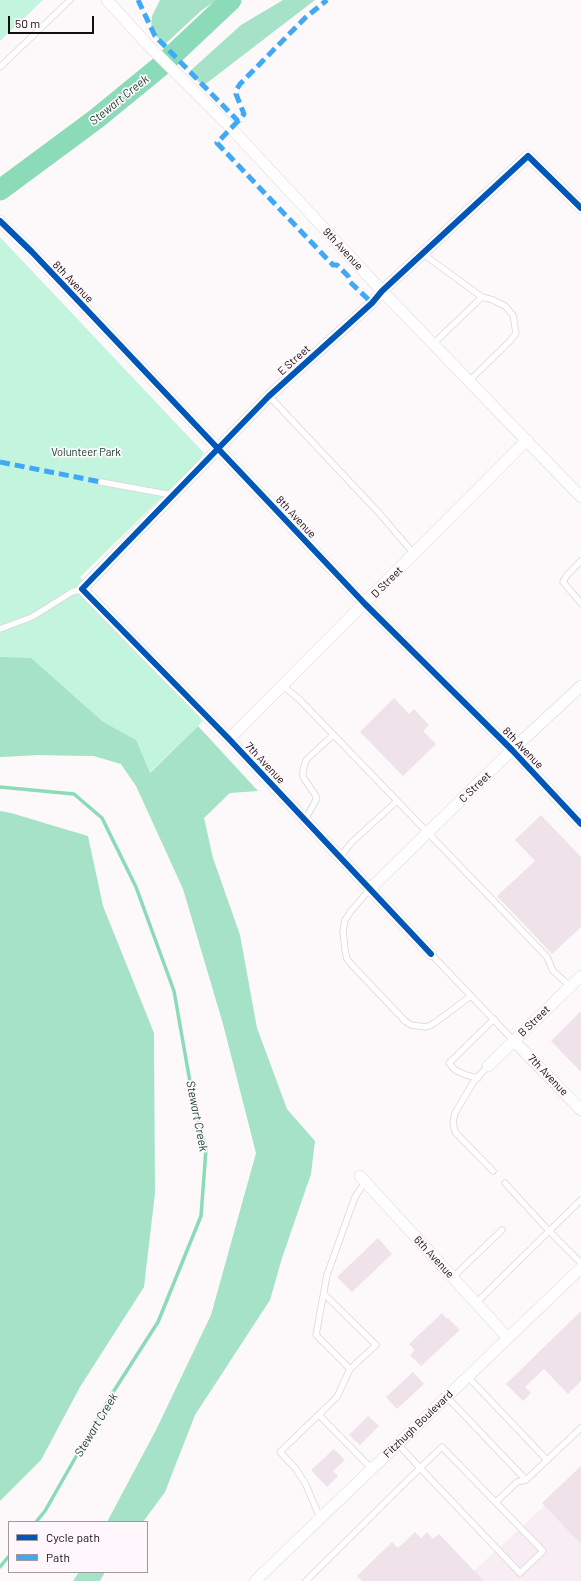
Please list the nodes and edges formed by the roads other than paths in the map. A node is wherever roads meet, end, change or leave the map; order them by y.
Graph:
1 (70, 0) edge
2 (107, 0) edge
3 (0, 68) edge
4 (581, 208) edge
5 (2, 223) edge
6 (423, 254) junction
7 (382, 291) junction
8 (482, 297) junction
9 (433, 344) junction
10 (469, 381) junction
11 (269, 396) junction
12 (527, 440) junction
13 (218, 448) junction
14 (101, 482) dead end
15 (172, 495) junction
16 (581, 497) edge
17 (414, 554) junction
18 (581, 562) edge
19 (82, 589) junction
20 (581, 603) edge
21 (365, 604) junction
22 (0, 629) edge
23 (283, 686) junction
24 (581, 686) edge
25 (333, 735) junction
26 (229, 739) junction
27 (512, 750) junction
28 (397, 801) junction
29 (305, 820) junction
30 (581, 824) edge
31 (428, 833) junction
32 (340, 857) junction
33 (370, 889) junction
34 (431, 954) joint
35 (581, 976) edge
36 (570, 986) junction
37 (471, 996) junction
38 (494, 1020) junction
39 (514, 1041) junction
40 (488, 1066) joint
41 (478, 1078) junction
42 (581, 1110) edge
43 (493, 1171) dead end
44 (363, 1179) joint
45 (505, 1183) dead end
46 (581, 1200) edge
47 (502, 1230) dead end
48 (549, 1231) junction
49 (581, 1263) edge
50 (581, 1268) edge
51 (452, 1278) junction
52 (324, 1294) junction
53 (476, 1303) junction
54 (508, 1338) junction
55 (350, 1369) junction
56 (468, 1377) junction
57 (447, 1397) junction
58 (319, 1415) junction
59 (581, 1428) edge
60 (398, 1444) junction
61 (547, 1460) junction
62 (420, 1468) junction
63 (372, 1469) junction
64 (526, 1480) junction
65 (496, 1502) junction
66 (320, 1518) junction
67 (261, 1579) edge
68 (306, 1581) edge

1 - 3 lane
2 - 7 street, 9th Avenue
4 - 6 street, E Street
5 - 13 street, 8th Avenue
6 - 7 street, E Street
6 - 8 lane
7 - 9 street, 9th Avenue
7 - 11 street, E Street
8 - 9 lane
8 - 10 lane
9 - 10 street, 9th Avenue
10 - 12 street, 9th Avenue
11 - 13 street, E Street
11 - 17 lane
12 - 16 street, 9th Avenue
12 - 17 street, D Street
13 - 15 street, E Street
13 - 21 street, 8th Avenue
14 - 15 lane
15 - 19 street, E Street
17 - 21 street, D Street
18 - 20 lane
19 - 22 lane
19 - 26 street, 7th Avenue
21 - 23 street, D Street
21 - 27 street, 8th Avenue
23 - 25 lane
23 - 26 street, D Street
24 - 27 street, C Street
25 - 28 lane
25 - 29 lane
26 - 29 street, 7th Avenue
27 - 30 street, 8th Avenue
27 - 31 street, C Street
28 - 31 lane
28 - 32 lane
29 - 32 street, 7th Avenue
31 - 33 street, C Street
31 - 36 lane
32 - 33 street, 7th Avenue
33 - 34 street, 7th Avenue
33 - 37 lane
34 - 37 lane
35 - 36 street, B Street
36 - 39 street, B Street
37 - 38 lane
38 - 39 lane
38 - 41 lane
39 - 40 street, B Street
39 - 42 street, 7th Avenue
40 - 41 lane
41 - 43 lane
44 - 51 street, 6th Avenue
44 - 52 lane
45 - 48 lane
46 - 48 lane
47 - 51 lane
48 - 49 lane
48 - 53 lane
50 - 54 street, Fitzhugh Boulevard
51 - 53 street, 6th Avenue
52 - 55 lane
52 - 55 lane
53 - 54 street, 6th Avenue
54 - 56 street, Fitzhugh Boulevard
55 - 58 lane
56 - 57 street, Fitzhugh Boulevard
56 - 61 lane
57 - 60 street, Fitzhugh Boulevard
57 - 64 lane
58 - 63 lane
58 - 66 lane
59 - 61 lane
60 - 62 lane
60 - 63 street, Fitzhugh Boulevard
61 - 64 lane
62 - 65 lane
62 - 65 lane
62 - 68 lane
63 - 66 street, Fitzhugh Boulevard
64 - 65 lane
66 - 67 street, Fitzhugh Boulevard

